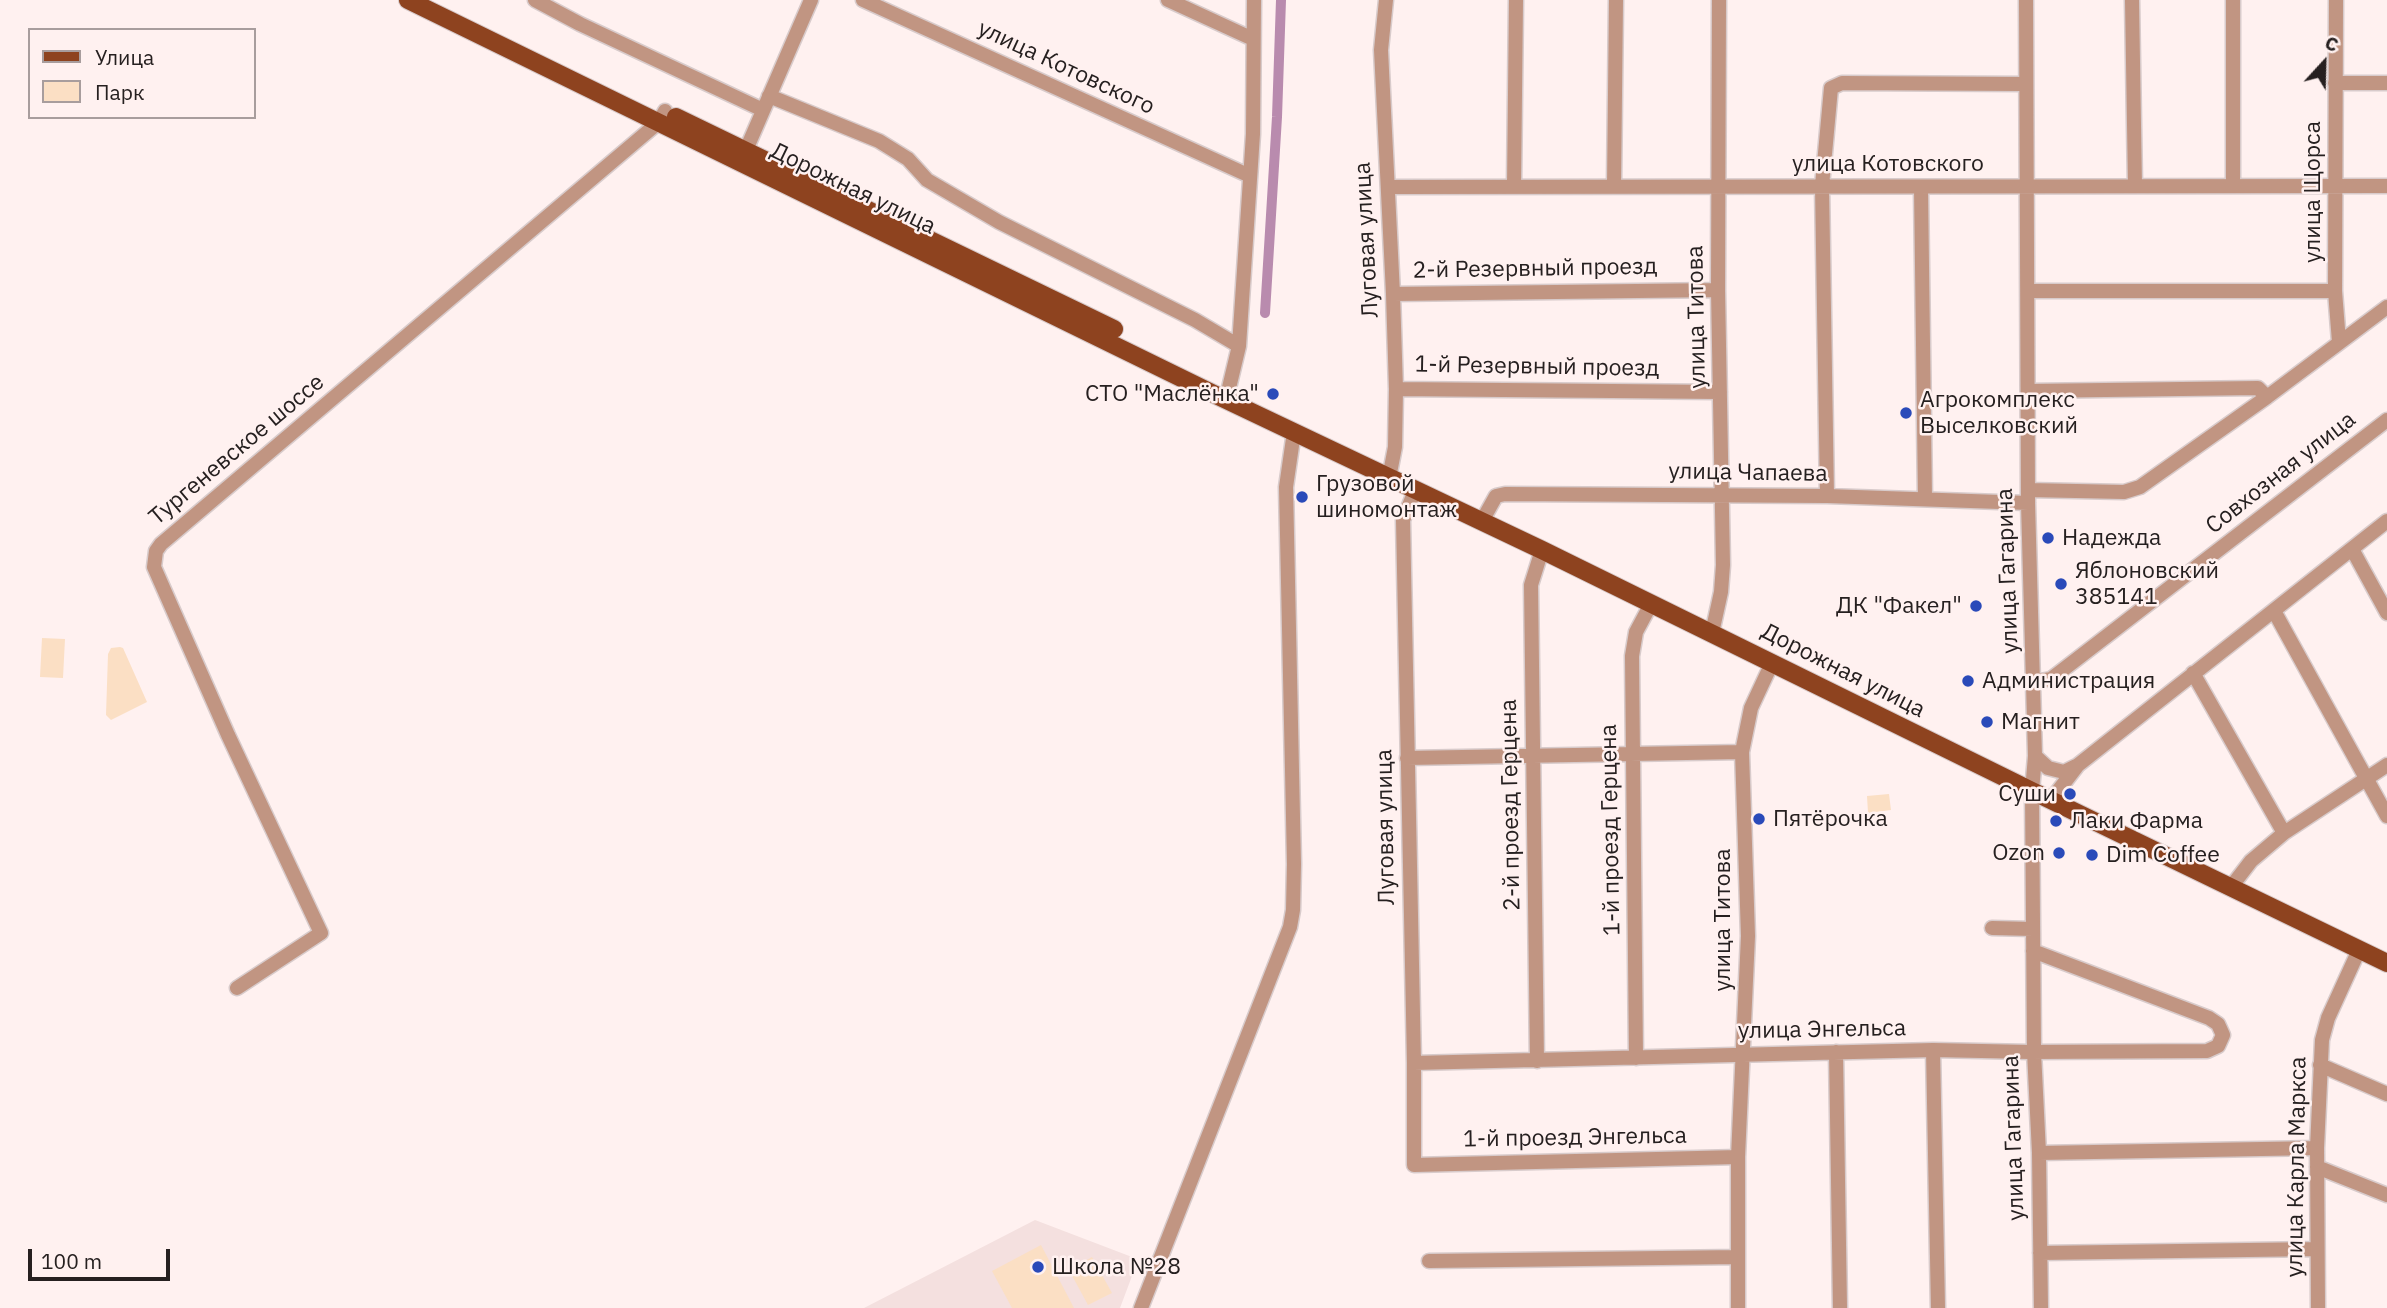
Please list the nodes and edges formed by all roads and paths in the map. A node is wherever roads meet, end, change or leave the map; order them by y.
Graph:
1 (408, 0) edge
2 (436, 0) edge
3 (535, 0) edge
4 (811, 0) edge
5 (863, 0) edge
6 (1168, 0) edge
7 (1254, 0) edge
8 (1386, 0) edge
9 (1516, 0) edge
10 (1616, 0) edge
11 (1720, 0) edge
12 (2026, 0) edge
13 (2133, 0) edge
14 (2233, 0) edge
15 (2336, 0) edge
16 (1253, 39) junction
17 (2335, 83) junction
18 (2387, 83) edge
19 (2026, 84) junction
20 (769, 96) junction
21 (763, 110) junction
22 (662, 116) junction
23 (746, 150) junction
24 (1250, 176) junction
25 (2336, 185) junction
26 (1719, 186) junction
27 (1822, 186) junction
28 (2135, 186) junction
29 (2233, 186) junction
30 (2387, 186) edge
31 (1388, 187) junction
32 (1514, 187) junction
33 (1614, 187) junction
34 (2028, 187) junction
35 (1921, 188) junction
36 (1718, 290) junction
37 (2028, 290) junction
38 (2335, 291) junction
39 (1394, 294) junction
40 (2387, 307) edge
41 (2339, 342) junction
42 (1239, 346) junction
43 (1395, 389) junction
44 (2029, 391) junction
45 (1228, 392) junction
46 (1720, 392) junction
47 (2267, 397) junction
48 (2387, 420) edge
49 (1277, 424) junction
50 (1294, 432) junction
51 (1389, 478) junction
52 (1415, 491) junction
53 (1722, 495) junction
54 (1827, 496) junction
55 (2028, 496) junction
56 (1925, 499) junction
57 (1482, 521) junction
58 (2387, 521) edge
59 (2352, 549) junction
60 (1542, 550) junction
61 (1651, 604) junction
62 (2274, 611) junction
63 (2387, 613) edge
64 (1713, 633) junction
65 (1772, 663) junction
66 (2193, 673) junction
67 (2034, 682) junction
68 (1742, 752) junction
69 (1632, 755) junction
70 (1533, 756) junction
71 (2035, 757) junction
72 (1407, 758) junction
73 (2078, 765) junction
74 (2387, 765) edge
75 (2366, 779) junction
76 (2032, 791) junction
77 (2051, 800) junction
78 (2387, 816) edge
79 (2284, 833) junction
80 (2231, 887) junction
81 (1992, 929) dead end
82 (2033, 929) junction
83 (2359, 950) junction
84 (2033, 951) junction
85 (2387, 962) edge
86 (237, 988) dead end
87 (1933, 1050) junction
88 (1836, 1052) junction
89 (2034, 1052) junction
90 (1741, 1054) junction
91 (1636, 1058) junction
92 (1537, 1061) junction
93 (1414, 1063) junction
94 (2320, 1065) junction
95 (2387, 1094) edge
96 (2318, 1148) junction
97 (2039, 1153) junction
98 (1738, 1157) junction
99 (1414, 1165) joint
100 (2317, 1167) junction
101 (2387, 1195) edge
102 (2317, 1249) junction
103 (2040, 1253) junction
104 (1738, 1256) junction
105 (1429, 1261) dead end
106 (1141, 1308) edge
107 (1738, 1308) edge
108 (1840, 1308) edge
109 (1938, 1308) edge
110 (2041, 1308) edge
111 (2318, 1308) edge

1 - 22 main road, Дорожная улица
2 - 22 main road, Дорожная улица
3 - 21 street
4 - 20 street
5 - 24 street, улица Котовского
6 - 16 street
7 - 16 street
8 - 31 street, Луговая улица
9 - 32 street
10 - 33 street
11 - 26 street, улица Титова
12 - 19 street, улица Гагарина
13 - 28 street
14 - 29 street
15 - 17 street, улица Щорса
16 - 24 street
17 - 18 street
17 - 25 street, улица Щорса
19 - 27 street
19 - 34 street, улица Гагарина
20 - 21 street
20 - 42 street
21 - 23 street
22 - 23 main road, Дорожная улица
22 - 49 main road, Дорожная улица
22 - 86 street, Тургеневское шоссе
23 - 45 main road, Дорожная улица
24 - 42 street
25 - 29 street, улица Котовского
25 - 30 street, улица Котовского
25 - 38 street, улица Щорса
26 - 27 street, улица Котовского
26 - 33 street, улица Котовского
26 - 36 street, улица Титова
27 - 35 street, улица Котовского
27 - 54 street
28 - 29 street, улица Котовского
28 - 34 street, улица Котовского
31 - 32 street, улица Котовского
31 - 39 street, Луговая улица
32 - 33 street, улица Котовского
34 - 35 street, улица Котовского
34 - 37 street, улица Гагарина
35 - 56 street
36 - 39 street, 2-й Резервный проезд
36 - 46 street, улица Титова
37 - 38 street
37 - 44 street, улица Гагарина
38 - 41 street, улица Щорса
39 - 43 street, Луговая улица
40 - 41 street
41 - 47 street
42 - 45 street
43 - 46 street, 1-й Резервный проезд
43 - 51 street, Луговая улица
44 - 47 street
44 - 55 street, улица Гагарина
45 - 49 main road, Дорожная улица
46 - 53 street, улица Титова
47 - 55 street, улица Чапаева
48 - 67 street, Совхозная улица
49 - 50 main road, Дорожная улица
50 - 51 main road, Дорожная улица
50 - 106 street
51 - 52 main road, Дорожная улица
52 - 57 main road, Дорожная улица
52 - 72 street, Луговая улица
53 - 54 street, улица Чапаева
53 - 57 street, улица Чапаева
53 - 64 street, улица Титова
54 - 56 street, улица Чапаева
55 - 56 street, улица Чапаева
55 - 67 street, улица Гагарина
57 - 60 main road, Дорожная улица
58 - 59 street
59 - 62 street
59 - 63 street
60 - 61 main road, Дорожная улица
60 - 70 street, 2-й проезд Герцена
61 - 64 main road, Дорожная улица
61 - 69 street, 1-й проезд Герцена
62 - 66 street
62 - 75 street
64 - 65 main road, Дорожная улица
65 - 68 street, улица Титова
65 - 76 main road, Дорожная улица
66 - 73 street
66 - 79 street
67 - 71 street, улица Гагарина
68 - 69 street
68 - 90 street, улица Титова
69 - 70 street
69 - 91 street, 1-й проезд Герцена
70 - 72 street
70 - 92 street, 2-й проезд Герцена
71 - 73 street
71 - 76 street, улица Гагарина
72 - 93 street, Луговая улица
73 - 77 street
74 - 75 street
75 - 78 street
75 - 79 street
76 - 77 main road, Дорожная улица
76 - 82 street, улица Гагарина
77 - 80 main road, Дорожная улица
79 - 80 street
80 - 83 main road, Дорожная улица
81 - 82 street
82 - 84 street, улица Гагарина
83 - 85 main road, Дорожная улица
83 - 94 street, улица Карла Маркса
84 - 89 street, улица Гагарина
84 - 89 street, улица Энгельса
87 - 88 street, улица Энгельса
87 - 89 street, улица Энгельса
87 - 109 street
88 - 90 street, улица Энгельса
88 - 108 street
89 - 97 street, улица Гагарина
90 - 91 street, улица Энгельса
90 - 98 street, улица Титова
91 - 92 street, улица Энгельса
92 - 93 street, улица Энгельса
93 - 99 street, Луговая улица
94 - 95 street
94 - 96 street, улица Карла Маркса
96 - 97 street
96 - 100 street, улица Карла Маркса
97 - 103 street, улица Гагарина
98 - 99 street, 1-й проезд Энгельса
98 - 104 street, улица Титова
100 - 101 street
100 - 102 street, улица Карла Маркса
102 - 103 street
102 - 111 street, улица Карла Маркса
103 - 110 street, улица Гагарина
104 - 105 street
104 - 107 street, улица Титова

